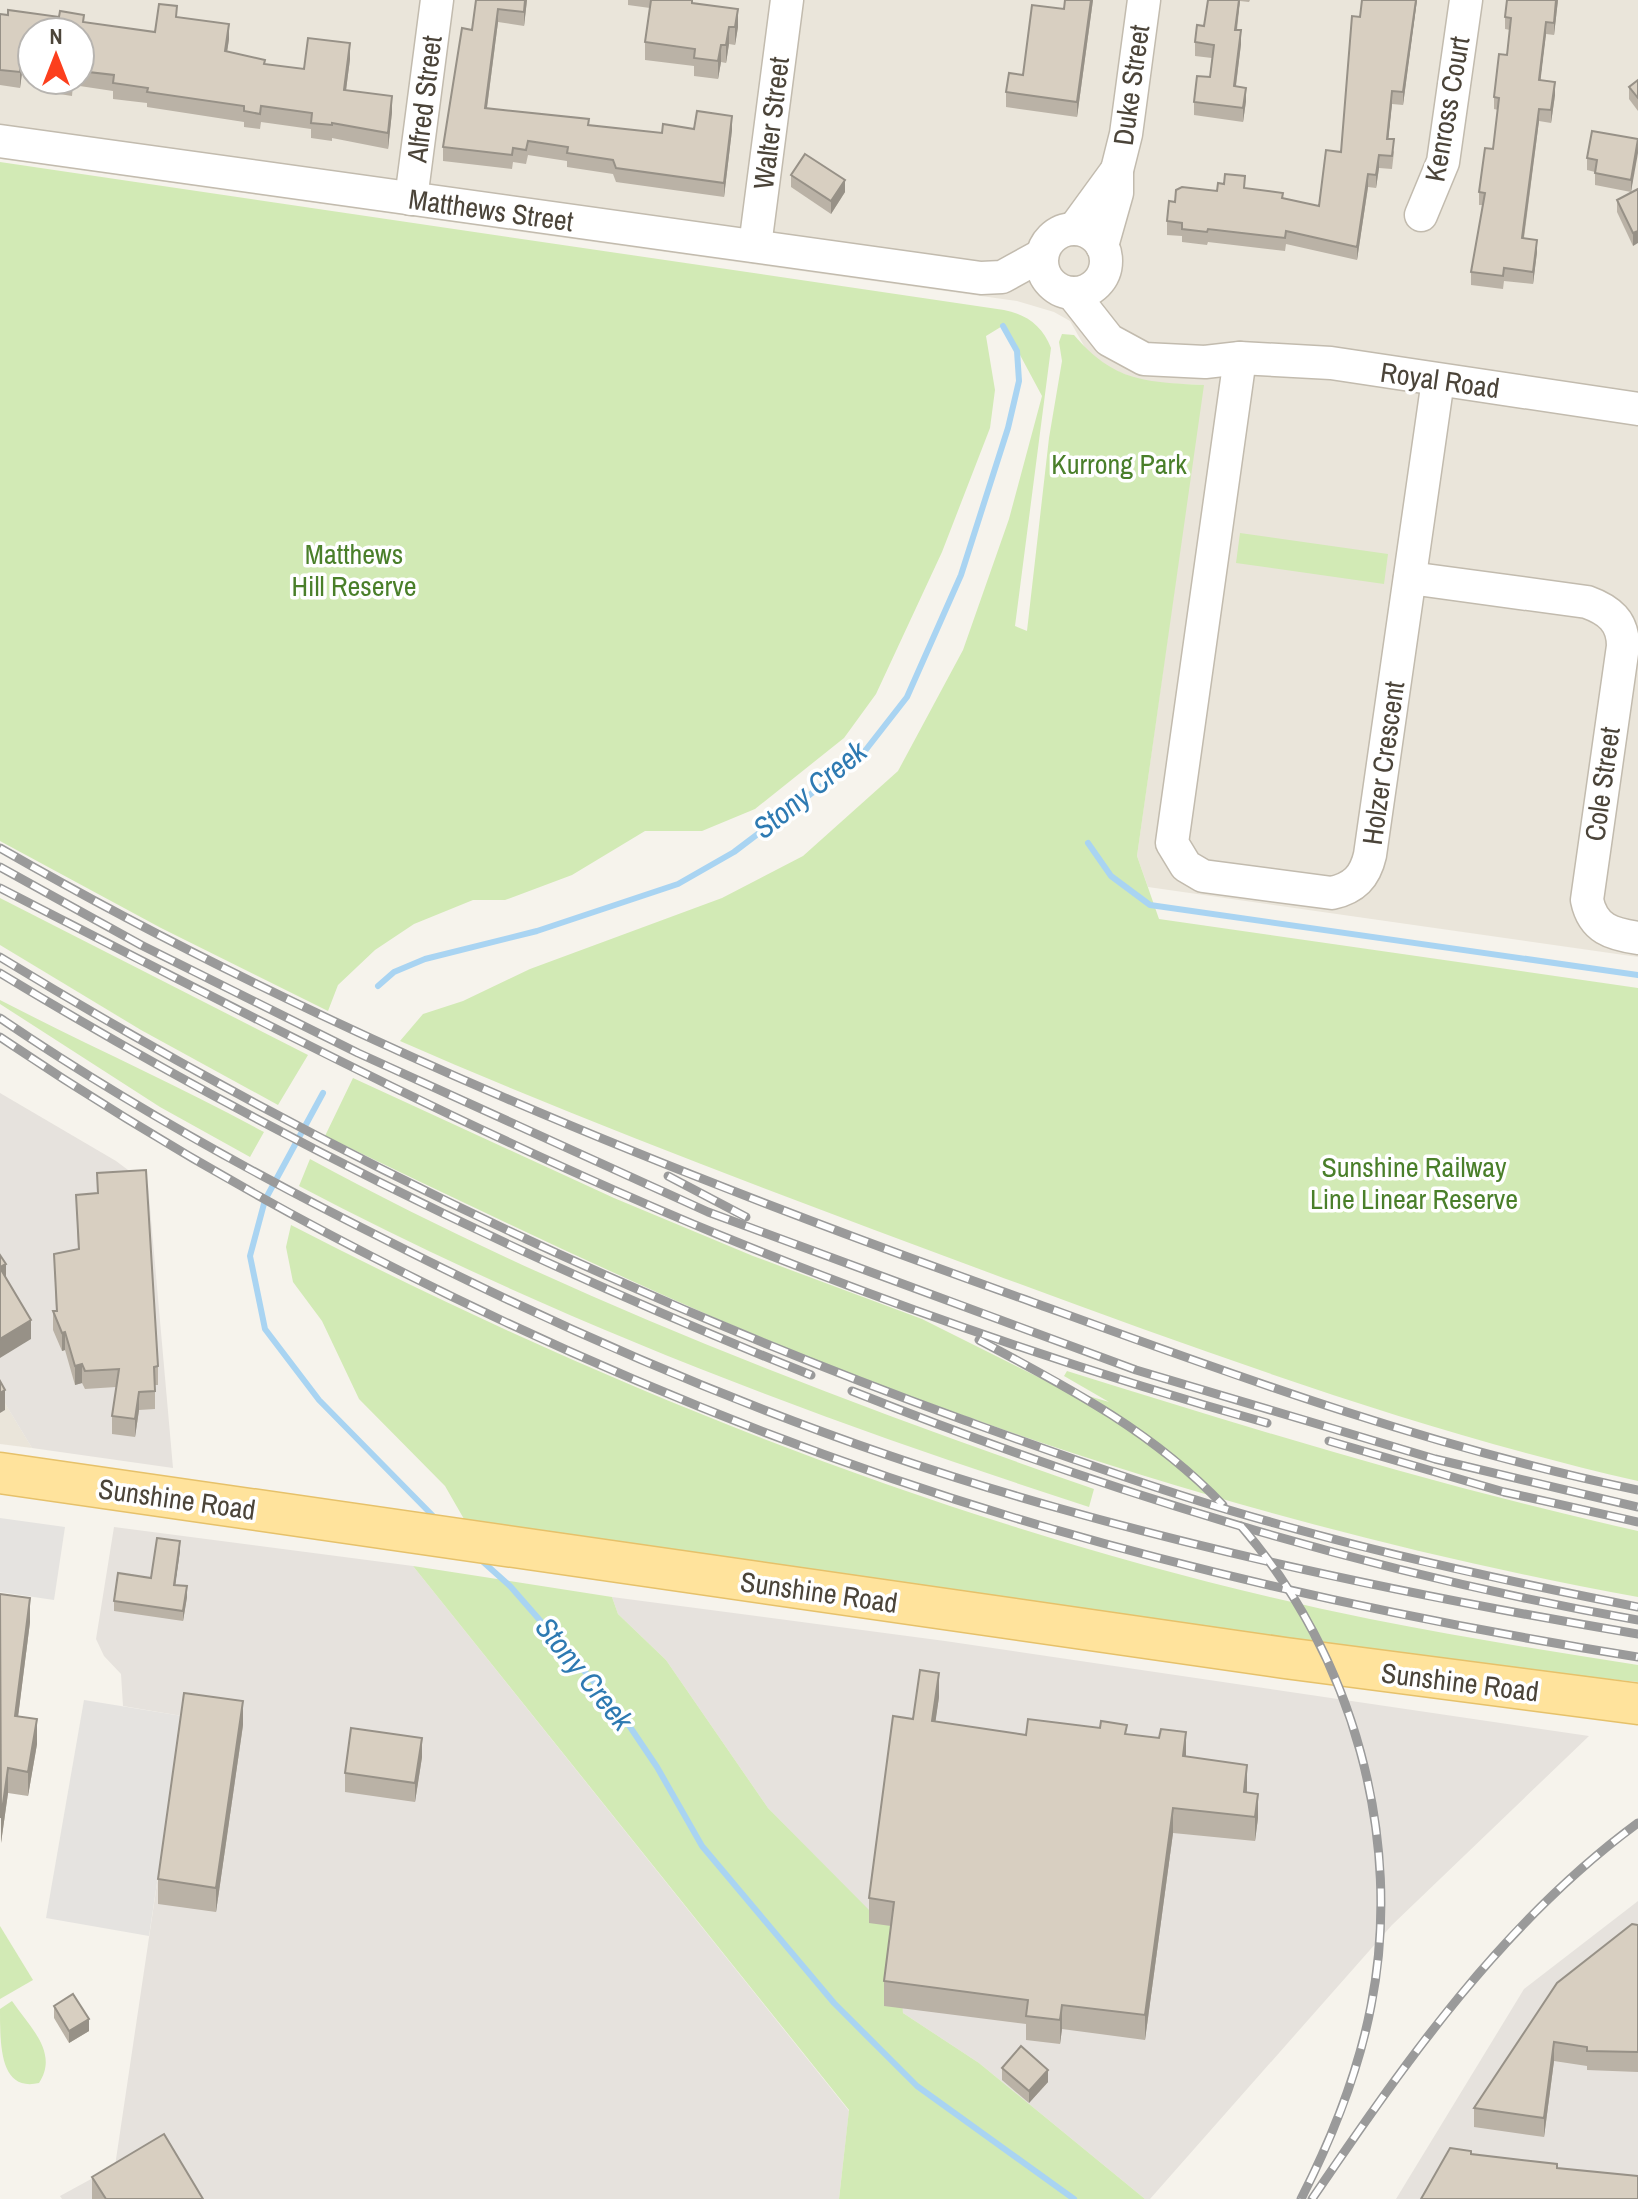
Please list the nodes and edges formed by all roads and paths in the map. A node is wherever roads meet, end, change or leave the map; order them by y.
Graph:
1 (437, 0) edge
2 (787, 0) edge
3 (1144, 0) edge
4 (1466, 0) edge
5 (0, 141) edge
6 (1117, 170) junction
7 (411, 199) junction
8 (1421, 215) dead end
9 (1074, 229) junction
10 (755, 246) junction
11 (1102, 246) junction
12 (1042, 255) junction
13 (981, 278) junction
14 (1078, 288) junction
15 (1240, 358) junction
16 (1438, 380) junction
17 (1638, 409) edge
18 (1410, 578) junction
19 (1638, 938) edge
20 (0, 1473) edge
21 (1638, 1704) edge

1 - 7 street, Alfred Street
2 - 10 street, Walter Street
3 - 6 street, Duke Street
4 - 8 street, Kenross Court
5 - 7 street, Matthews Street
6 - 9 street, Duke Street
6 - 11 street, Duke Street
7 - 10 street, Matthews Street
9 - 11 street
9 - 12 street
10 - 13 street, Matthews Street
11 - 14 street
12 - 13 street, Matthews Street
12 - 14 street
13 - 14 street, Matthews Street
14 - 15 street, Royal Road
15 - 16 street, Royal Road
15 - 18 street, Holzer Crescent
16 - 17 street, Royal Road
16 - 18 street, Holzer Crescent
18 - 19 street, Cole Street
20 - 21 main road, Sunshine Road

